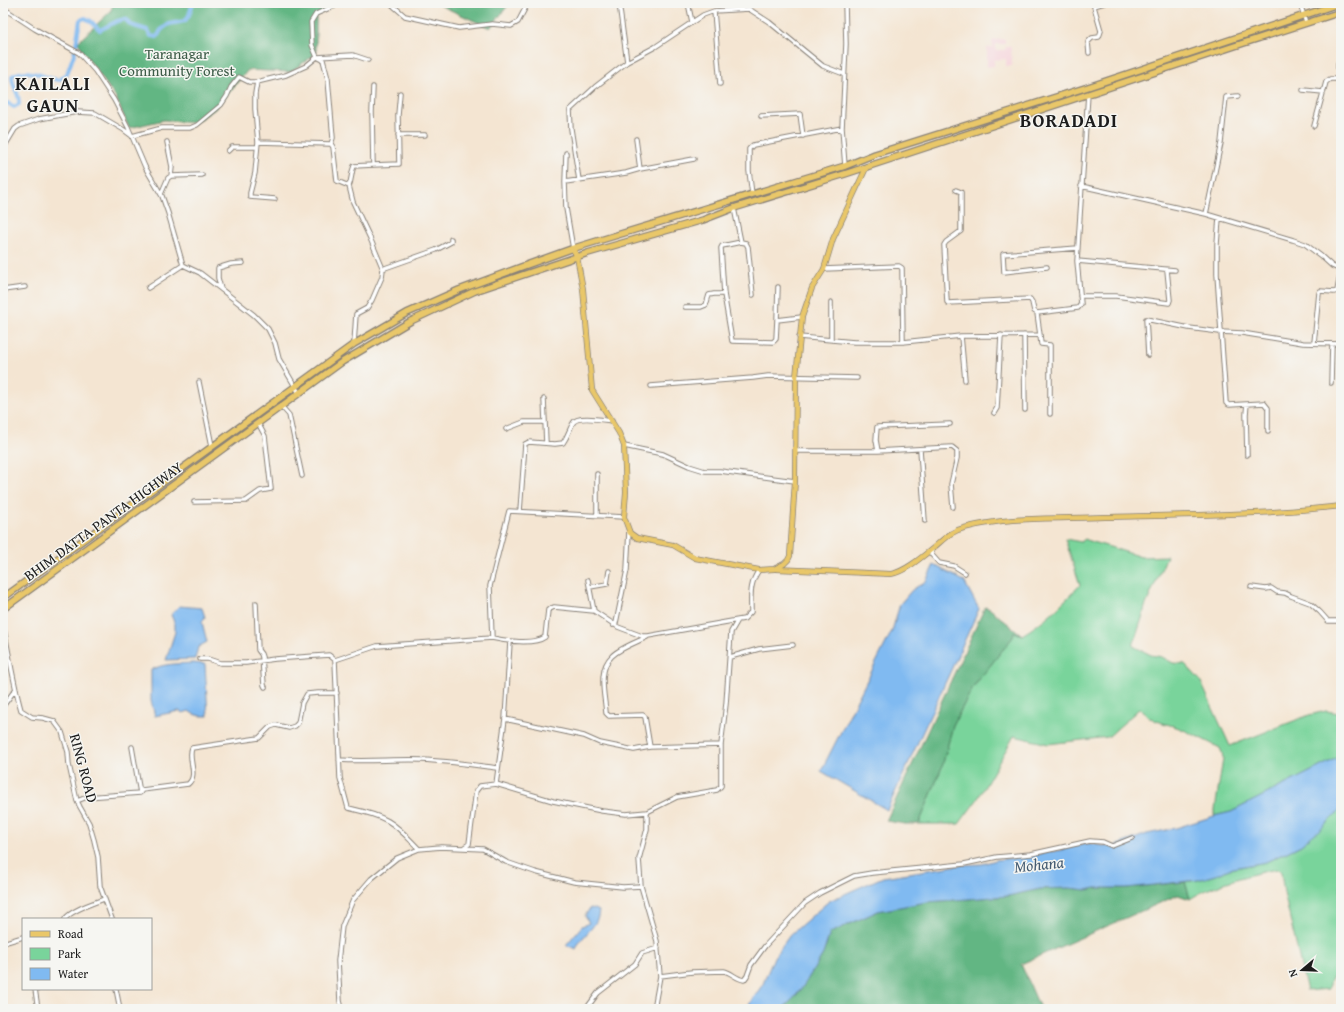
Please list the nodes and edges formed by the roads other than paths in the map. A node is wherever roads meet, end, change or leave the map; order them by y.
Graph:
1 (341, 3) edge
2 (390, 3) edge
3 (528, 3) edge
4 (619, 3) edge
5 (688, 3) edge
6 (845, 3) edge
7 (1104, 3) edge
8 (1300, 3) edge
9 (1341, 3) edge
10 (1093, 4) edge
11 (3, 8) edge
12 (714, 11) junction
13 (1341, 12) edge
14 (1303, 16) junction
15 (692, 22) junction
16 (1306, 23) junction
17 (1089, 53) dead end
18 (317, 57) junction
19 (368, 60) dead end
20 (627, 62) junction
21 (1341, 63) edge
22 (844, 74) junction
23 (1340, 76) edge
24 (257, 82) junction
25 (720, 84) dead end
26 (373, 87) dead end
27 (1303, 90) dead end
28 (1323, 92) junction
29 (400, 93) dead end
30 (1088, 94) junction
31 (1238, 96) dead end
32 (761, 116) dead end
33 (1314, 126) dead end
34 (842, 128) junction
35 (398, 135) junction
36 (424, 135) dead end
37 (132, 136) junction
38 (803, 136) junction
39 (636, 139) dead end
40 (167, 142) dead end
41 (258, 142) junction
42 (331, 144) junction
43 (257, 147) junction
44 (3, 149) edge
45 (228, 151) dead end
46 (566, 153) dead end
47 (694, 159) dead end
48 (373, 165) junction
49 (845, 166) junction
50 (867, 166) junction
51 (640, 169) junction
52 (202, 175) dead end
53 (170, 176) junction
54 (579, 180) junction
55 (565, 182) junction
56 (349, 186) junction
57 (1081, 186) junction
58 (956, 190) dead end
59 (160, 194) junction
60 (752, 194) junction
61 (275, 200) dead end
62 (734, 208) junction
63 (1206, 214) junction
64 (1220, 218) junction
65 (451, 238) dead end
66 (741, 242) junction
67 (1078, 248) junction
68 (573, 249) junction
69 (577, 257) junction
70 (1077, 260) junction
71 (243, 263) dead end
72 (183, 265) junction
73 (1047, 267) dead end
74 (824, 269) junction
75 (382, 270) junction
76 (1167, 270) junction
77 (1175, 270) dead end
78 (1341, 270) edge
79 (25, 287) dead end
80 (778, 287) dead end
81 (148, 288) dead end
82 (3, 290) edge
83 (222, 290) junction
84 (724, 294) junction
85 (753, 295) dead end
86 (1080, 296) junction
87 (831, 302) dead end
88 (685, 307) dead end
89 (1037, 313) junction
90 (802, 317) junction
91 (777, 320) junction
92 (1220, 332) junction
93 (1001, 335) junction
94 (1024, 335) junction
95 (1040, 335) junction
96 (961, 336) junction
97 (799, 337) junction
98 (831, 340) junction
99 (903, 342) junction
100 (1314, 343) junction
101 (354, 344) junction
102 (1332, 344) junction
103 (1341, 344) edge
104 (1148, 354) dead end
105 (796, 377) junction
106 (857, 378) dead end
107 (965, 380) dead end
108 (199, 382) dead end
109 (1331, 383) dead end
110 (651, 386) dead end
111 (295, 387) junction
112 (299, 393) junction
113 (544, 399) dead end
114 (1247, 404) junction
115 (281, 406) junction
116 (1026, 410) dead end
117 (994, 413) dead end
118 (1050, 414) dead end
119 (612, 421) junction
120 (545, 422) junction
121 (258, 423) junction
122 (950, 424) dead end
123 (506, 428) dead end
124 (1268, 431) dead end
125 (546, 443) junction
126 (212, 446) junction
127 (624, 446) junction
128 (920, 449) junction
129 (796, 451) junction
130 (878, 451) junction
131 (1247, 455) dead end
132 (597, 474) dead end
133 (302, 476) dead end
134 (795, 481) junction
135 (194, 502) dead end
136 (1341, 506) edge
137 (953, 507) dead end
138 (520, 510) junction
139 (597, 516) junction
140 (624, 517) junction
141 (925, 521) dead end
142 (629, 530) junction
143 (932, 550) junction
144 (774, 569) junction
145 (759, 570) junction
146 (609, 571) dead end
147 (965, 574) dead end
148 (588, 580) dead end
149 (590, 587) junction
150 (1251, 587) dead end
151 (3, 598) edge
152 (256, 603) dead end
153 (3, 609) edge
154 (594, 611) junction
155 (738, 620) junction
156 (1341, 621) edge
157 (3, 624) edge
158 (613, 625) junction
159 (648, 636) junction
160 (492, 638) junction
161 (510, 642) junction
162 (793, 645) dead end
163 (730, 657) junction
164 (200, 659) dead end
165 (335, 660) junction
166 (262, 662) junction
167 (265, 687) dead end
168 (15, 690) junction
169 (337, 693) junction
170 (3, 706) edge
171 (505, 719) junction
172 (721, 745) junction
173 (132, 747) dead end
174 (650, 747) junction
175 (339, 760) junction
176 (498, 768) junction
177 (496, 784) junction
178 (140, 793) junction
179 (77, 801) junction
180 (647, 812) junction
181 (1132, 838) dead end
182 (463, 848) junction
183 (419, 849) junction
184 (641, 886) junction
185 (104, 899) junction
186 (65, 918) edge
187 (112, 918) edge
188 (22, 937) edge
189 (3, 943) edge
190 (658, 948) junction
191 (660, 976) junction
192 (35, 990) edge
193 (116, 990) edge
194 (38, 1009) edge
195 (120, 1009) edge
196 (342, 1009) edge
197 (586, 1009) edge
198 (654, 1009) edge

1 - 18 street
2 - 3 street
4 - 20 street
5 - 15 street
6 - 22 street
7 - 10 street
8 - 14 street
9 - 14 highway, BHIM DATTA PANTA HIGHWAY
10 - 17 street
11 - 37 street
12 - 15 street
12 - 22 street
12 - 25 street
13 - 16 highway, BHIM DATTA PANTA HIGHWAY
14 - 16 street
14 - 49 highway, BHIM DATTA PANTA HIGHWAY
15 - 20 street
16 - 30 highway, BHIM DATTA PANTA HIGHWAY
18 - 19 street
18 - 24 street
18 - 42 street
20 - 54 street
21 - 23 street
22 - 34 street
23 - 28 street
24 - 37 street
24 - 41 street
26 - 48 street
27 - 28 street
28 - 33 street
29 - 35 street
30 - 50 highway, BHIM DATTA PANTA HIGHWAY
30 - 57 street
31 - 63 street
32 - 38 street
34 - 38 street
34 - 49 street
35 - 36 street
35 - 48 street
37 - 44 street
37 - 59 street
38 - 60 street
39 - 51 street
40 - 53 street
41 - 42 street
41 - 43 street
42 - 56 street
43 - 45 street
43 - 61 street
46 - 55 street
47 - 51 street
48 - 56 street
49 - 60 highway, BHIM DATTA PANTA HIGHWAY
50 - 62 highway, BHIM DATTA PANTA HIGHWAY
50 - 74 main road
51 - 54 street
52 - 53 street
53 - 59 street
54 - 55 street
55 - 68 street
56 - 75 street
57 - 63 street
57 - 67 street
58 - 89 street
59 - 72 street
60 - 68 highway, BHIM DATTA PANTA HIGHWAY
62 - 66 street
62 - 69 highway, BHIM DATTA PANTA HIGHWAY
63 - 64 street
64 - 78 street
64 - 92 street
65 - 75 street
66 - 84 street
66 - 85 street
67 - 70 street
67 - 73 street
68 - 69 main road
68 - 101 highway, BHIM DATTA PANTA HIGHWAY
69 - 112 highway, BHIM DATTA PANTA HIGHWAY
69 - 119 main road
70 - 76 street
70 - 86 street
71 - 83 street
72 - 81 street
72 - 83 street
74 - 90 main road
74 - 99 street
75 - 101 street
76 - 77 street
76 - 86 street
78 - 100 street
79 - 82 street
80 - 91 street
83 - 111 street
84 - 88 street
84 - 91 street
86 - 89 street
87 - 98 street
89 - 95 street
90 - 91 street
90 - 97 main road
92 - 100 street
92 - 104 street
92 - 114 street
93 - 94 street
93 - 96 street
93 - 117 street
94 - 95 street
94 - 116 street
95 - 118 street
96 - 99 street
96 - 107 street
97 - 98 street
97 - 105 main road
98 - 99 street
100 - 102 street
101 - 111 highway, BHIM DATTA PANTA HIGHWAY
102 - 103 street
102 - 109 street
105 - 106 street
105 - 110 street
105 - 129 main road
108 - 126 street
111 - 112 street
111 - 126 highway, BHIM DATTA PANTA HIGHWAY
112 - 115 highway, BHIM DATTA PANTA HIGHWAY
113 - 120 street
114 - 124 street
114 - 131 street
115 - 121 highway, BHIM DATTA PANTA HIGHWAY
115 - 133 street
119 - 125 street
119 - 127 main road
120 - 123 street
120 - 125 street
121 - 135 street
121 - 153 highway, BHIM DATTA PANTA HIGHWAY
122 - 130 street
125 - 138 street
126 - 151 highway, BHIM DATTA PANTA HIGHWAY
127 - 134 street
127 - 140 main road
128 - 130 street
128 - 137 street
128 - 141 street
129 - 130 street
129 - 134 main road
132 - 139 street
134 - 144 main road
136 - 143 main road
138 - 139 street
138 - 160 street
139 - 140 street
140 - 142 main road
142 - 145 main road
142 - 158 street
143 - 144 main road
143 - 147 street
144 - 145 main road
145 - 155 street
146 - 149 street
148 - 149 street
149 - 154 street
150 - 156 street
152 - 166 street
154 - 158 street
154 - 161 street
155 - 159 street
155 - 163 street
157 - 168 street, RING ROAD
158 - 159 street
159 - 174 street
160 - 161 street
160 - 165 street
161 - 171 street
162 - 163 street
163 - 172 street
164 - 166 street
165 - 166 street
165 - 169 street
166 - 167 street
168 - 170 street
168 - 179 street, RING ROAD
169 - 175 street
169 - 178 street
171 - 174 street
171 - 176 street
172 - 174 street
172 - 180 street
173 - 178 street
175 - 176 street
175 - 183 street
176 - 177 street
177 - 180 street
177 - 182 street
178 - 179 street
179 - 185 street, RING ROAD
180 - 184 street
181 - 191 street
182 - 183 street
182 - 184 street
183 - 196 street
184 - 190 street
185 - 186 street
185 - 187 street, RING ROAD
188 - 189 street
190 - 191 street
190 - 197 street
191 - 198 street
192 - 194 street
193 - 195 street

